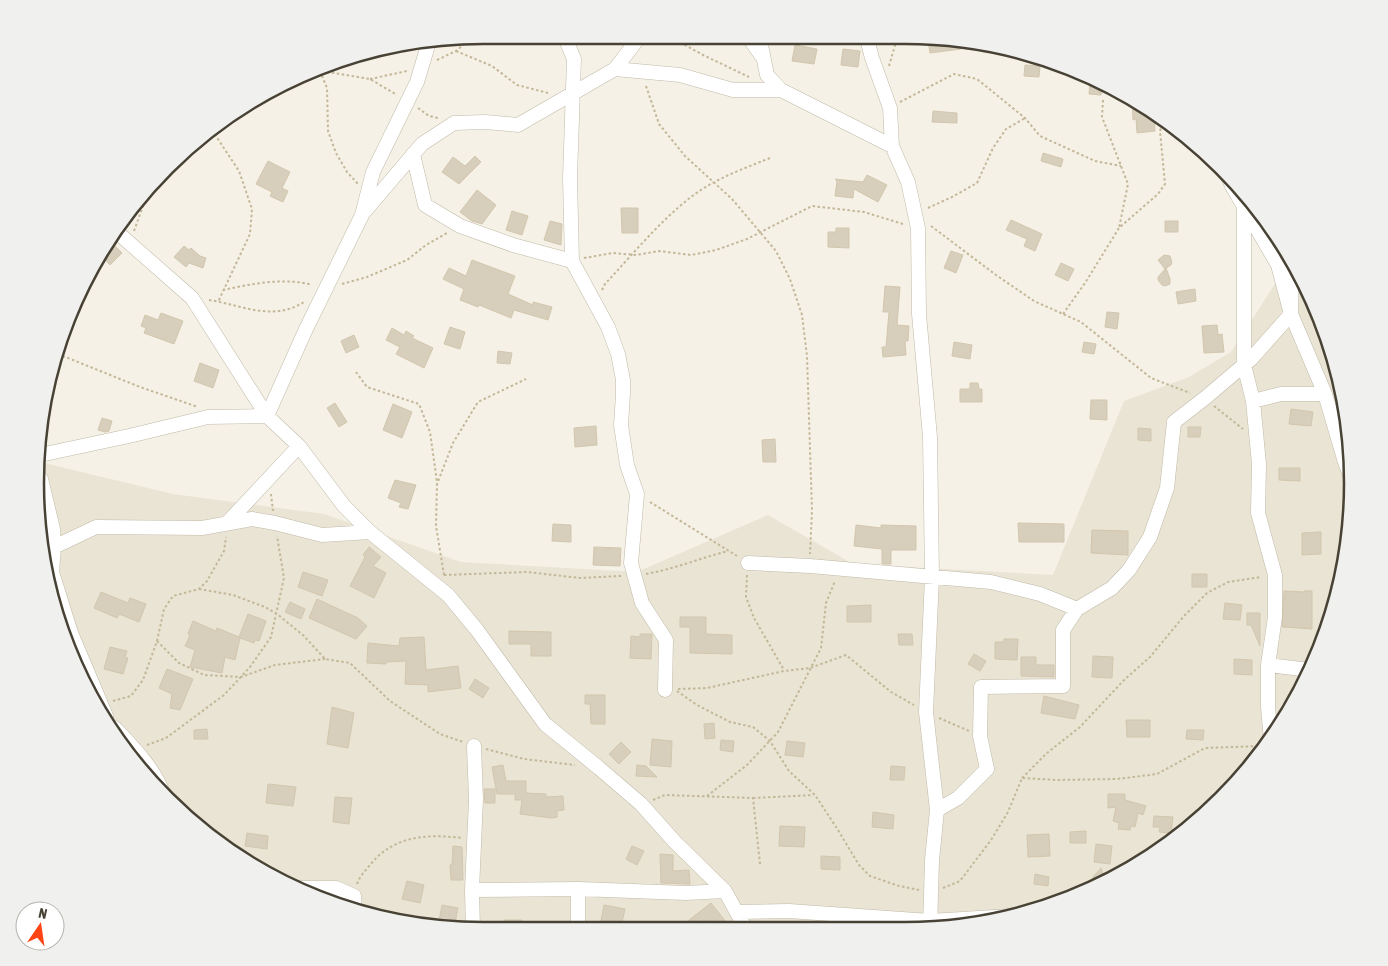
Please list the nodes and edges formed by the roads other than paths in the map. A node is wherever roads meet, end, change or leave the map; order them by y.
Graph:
1 (568, 44) edge
2 (634, 44) edge
3 (753, 44) edge
4 (761, 44) edge
5 (869, 44) edge
6 (427, 48) edge
7 (764, 59) junction
8 (615, 69) junction
9 (781, 90) junction
10 (569, 96) junction
11 (892, 146) junction
12 (413, 154) junction
13 (1242, 202) edge
14 (1244, 206) junction
15 (362, 215) junction
16 (121, 236) edge
17 (572, 261) junction
18 (1292, 276) edge
19 (1291, 314) junction
20 (1244, 365) junction
21 (1325, 394) junction
22 (1253, 401) junction
23 (268, 416) junction
24 (1340, 430) edge
25 (299, 446) junction
26 (45, 454) edge
27 (228, 522) junction
28 (47, 527) edge
29 (370, 532) junction
30 (54, 547) junction
31 (748, 563) road end
32 (52, 570) edge
33 (932, 577) junction
34 (56, 584) edge
35 (1077, 609) junction
36 (1268, 665) junction
37 (1303, 669) edge
38 (93, 685) edge
39 (665, 690) road end
40 (1270, 727) edge
41 (129, 742) edge
42 (474, 746) road end
43 (154, 774) edge
44 (937, 810) junction
45 (313, 888) edge
46 (578, 889) junction
47 (472, 890) junction
48 (726, 891) junction
49 (353, 902) edge
50 (738, 912) junction
51 (930, 921) edge
52 (473, 922) edge
53 (578, 922) edge
54 (743, 922) edge
55 (900, 922) edge

1 - 10 street
2 - 8 street
3 - 7 street
4 - 7 street
5 - 11 street
6 - 15 street
7 - 9 street
8 - 9 street
8 - 10 street
9 - 11 street
10 - 12 street
10 - 17 street
11 - 33 street
12 - 15 street
12 - 17 street
13 - 14 street
14 - 19 street
14 - 20 street
15 - 23 street
16 - 23 street
17 - 39 street
18 - 19 street
19 - 20 street
19 - 21 street
20 - 22 street
20 - 35 street
21 - 22 street
21 - 24 street
22 - 36 street
23 - 25 street
23 - 26 street
25 - 27 street
25 - 29 street
27 - 29 street
27 - 30 street
28 - 30 street
29 - 48 street
30 - 32 street
31 - 33 street
33 - 35 street
33 - 44 street
34 - 38 street
35 - 44 street
36 - 37 street
36 - 40 street
41 - 43 street
42 - 47 street
44 - 51 street
45 - 49 street
46 - 47 street
46 - 48 street
46 - 53 street
47 - 52 street
48 - 50 street
50 - 54 street
50 - 55 street

